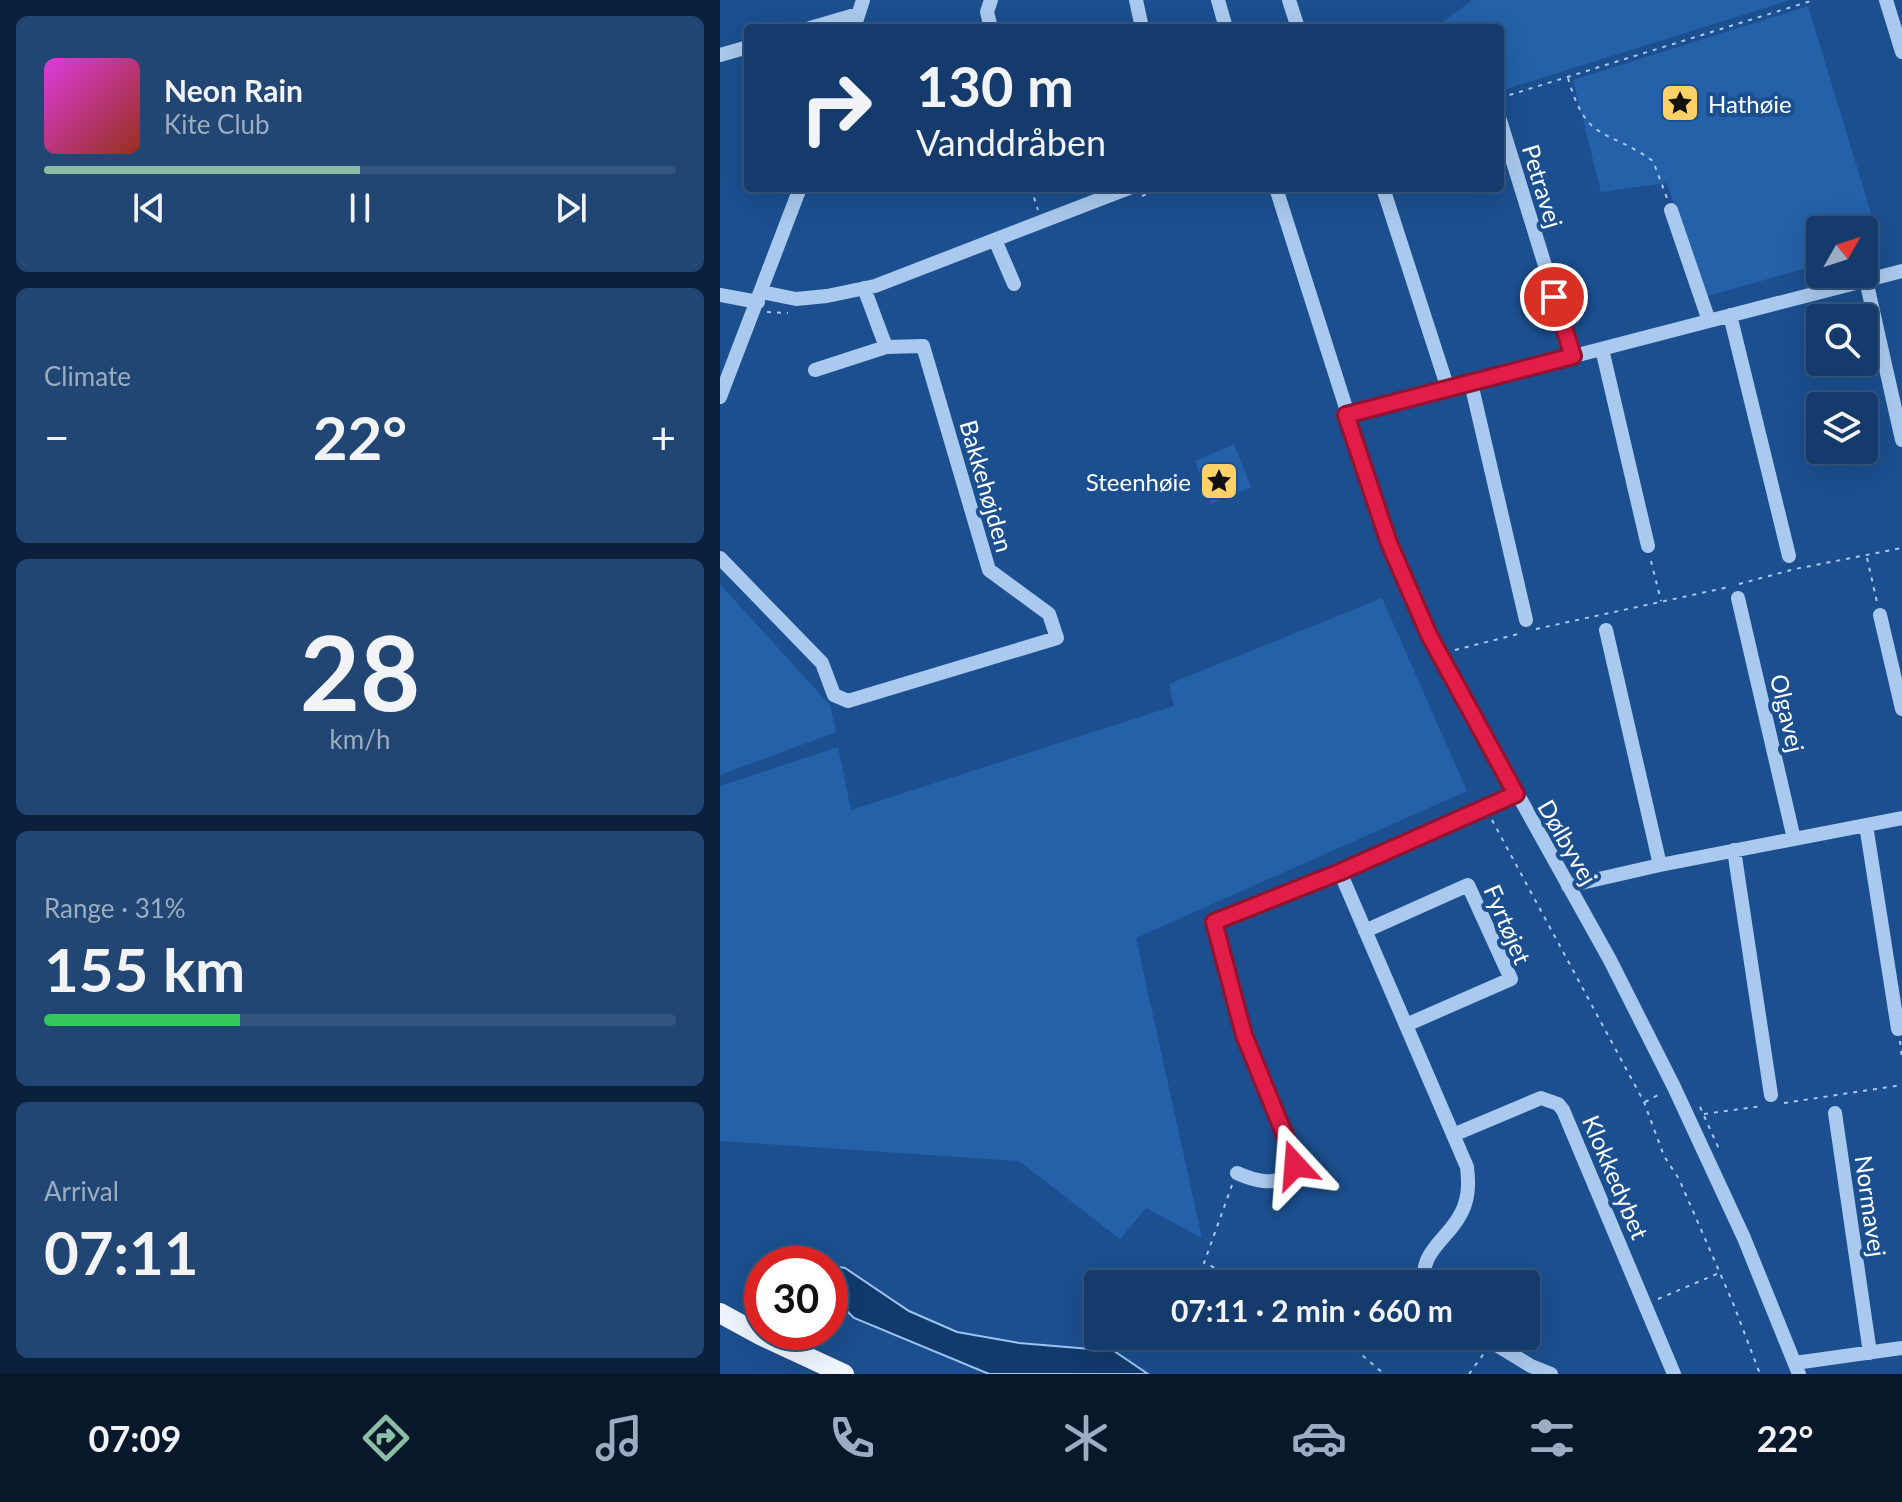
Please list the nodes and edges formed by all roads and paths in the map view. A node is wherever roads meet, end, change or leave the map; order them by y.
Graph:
1 (991, 0) edge
2 (1136, 0) edge
3 (1218, 0) edge
4 (1289, 0) edge
5 (1814, 0) edge
6 (1886, 0) edge
7 (858, 14) edge
8 (824, 24) edge
9 (990, 24) edge
10 (1141, 24) edge
11 (1225, 24) edge
12 (1297, 24) edge
13 (744, 48) edge
14 (1902, 52) edge
15 (720, 55) edge
16 (1567, 77) junction
17 (1504, 97) edge
18 (1504, 133) edge
19 (799, 192) edge
20 (1032, 192) edge
21 (1119, 192) edge
22 (1277, 192) edge
23 (1384, 192) edge
24 (1671, 210) joint
25 (1042, 222) junction
26 (995, 240) junction
27 (1902, 271) edge
28 (1878, 277) edge
29 (1014, 284) dead end
30 (864, 288) junction
31 (1835, 288) edge
32 (1868, 288) edge
33 (720, 295) edge
34 (760, 297) junction
35 (1730, 315) junction
36 (1709, 321) junction
37 (886, 347) junction
38 (1602, 349) junction
39 (1573, 356) junction
40 (815, 370) dead end
41 (1471, 383) junction
42 (1448, 389) junction
43 (720, 397) edge
44 (1346, 415) junction
45 (1902, 440) edge
46 (1648, 546) joint
47 (1902, 548) edge
48 (1789, 556) dead end
49 (1866, 556) junction
50 (720, 558) edge
51 (1738, 598) dead end
52 (1662, 602) junction
53 (1880, 615) joint
54 (1526, 620) dead end
55 (1606, 630) dead end
56 (1452, 651) dead end
57 (1902, 709) edge
58 (1516, 794) junction
59 (1486, 809) junction
60 (1902, 818) edge
61 (1866, 825) junction
62 (1794, 839) junction
63 (1734, 850) junction
64 (1660, 865) junction
65 (1340, 872) junction
66 (1568, 886) junction
67 (1365, 931) junction
68 (1406, 1025) junction
69 (1898, 1029) joint
70 (1902, 1060) edge
71 (1902, 1085) edge
72 (1771, 1095) dead end
73 (1698, 1104) dead end
74 (1835, 1113) dead end
75 (1703, 1114) junction
76 (1453, 1135) junction
77 (1720, 1152) dead end
78 (1237, 1173) joint
79 (1220, 1270) edge
80 (1425, 1270) edge
81 (1720, 1272) junction
82 (1646, 1304) junction
83 (720, 1313) edge
84 (1902, 1348) edge
85 (1356, 1350) edge
86 (1481, 1350) edge
87 (1505, 1350) edge
88 (1870, 1353) junction
89 (1797, 1369) edge
90 (844, 1374) edge
91 (1384, 1374) edge
92 (1469, 1374) edge
93 (1551, 1374) edge
94 (1674, 1374) edge
95 (1760, 1374) edge

1 - 9 street
2 - 10 street
3 - 11 street
4 - 12 street
5 - 16 path
6 - 14 street
7 - 8 street
13 - 15 street
16 - 17 path
16 - 24 path
18 - 39 street, Petravej
19 - 34 street
20 - 25 path
21 - 25 street
22 - 44 street, Dølbyvej
23 - 42 street
24 - 36 street
25 - 26 street
26 - 29 street
26 - 30 street
27 - 28 street
30 - 34 street
30 - 37 street
31 - 35 street
32 - 45 street
33 - 34 street
34 - 43 street
35 - 36 street
35 - 48 street
36 - 38 street
37 - 40 street
37 - 50 street, Bakkehøjden
38 - 39 street
38 - 46 street
39 - 41 street
41 - 42 street
41 - 54 street
42 - 44 street
44 - 58 street, Dølbyvej
46 - 52 path
47 - 49 path
49 - 52 path
49 - 53 path
51 - 62 street, Olgavej
52 - 56 path
53 - 57 street
55 - 64 street
58 - 59 street
58 - 66 street, Dølbyvej
59 - 65 street
59 - 81 path
60 - 61 street
61 - 62 street
61 - 69 street
62 - 63 street
63 - 64 street
63 - 72 street
64 - 66 street
65 - 67 street
65 - 78 street
66 - 89 street, Dølbyvej
67 - 68 street
67 - 68 street, Fyrtøjet
68 - 76 street
69 - 70 path
71 - 75 path
73 - 75 path
74 - 88 street, Normavej
75 - 77 path
76 - 80 street
76 - 82 street, Klokkedybet
78 - 79 path
81 - 82 path
81 - 95 path
82 - 94 street, Klokkedybet
83 - 90 main road
84 - 88 street
85 - 91 path
86 - 92 path
87 - 93 street
88 - 89 street

